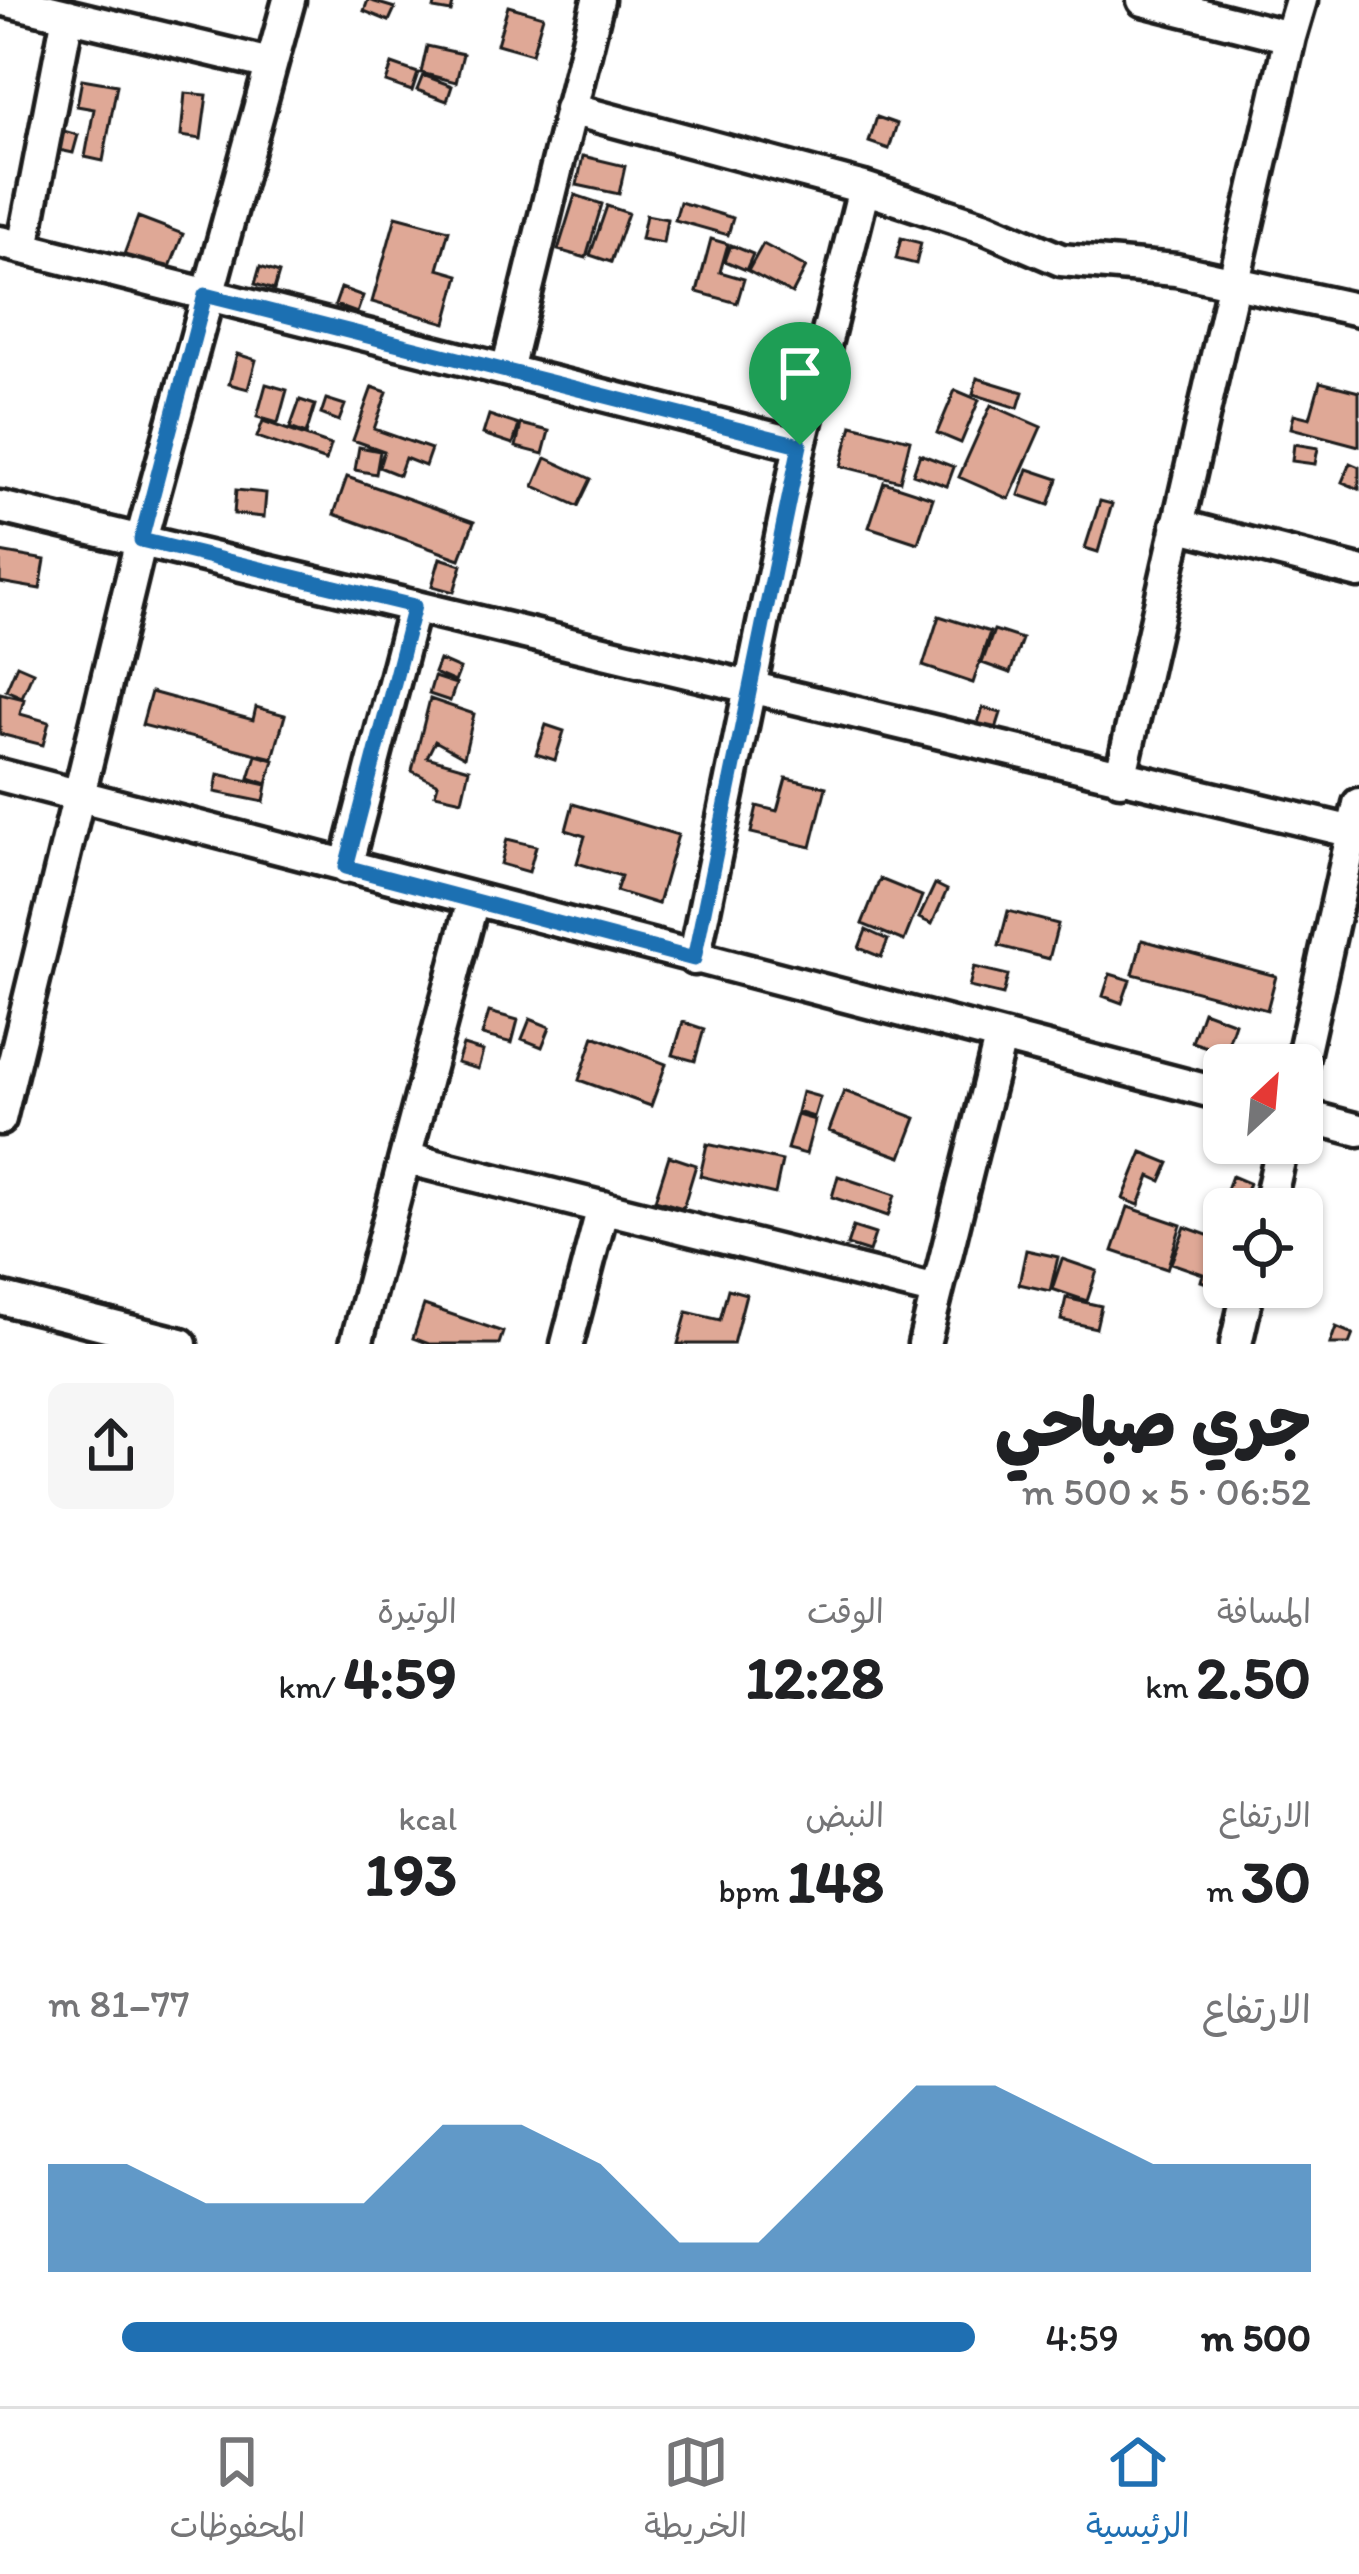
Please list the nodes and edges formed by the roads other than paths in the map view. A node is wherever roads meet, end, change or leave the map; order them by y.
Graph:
1 (4, 0) edge
2 (289, 0) edge
3 (598, 0) edge
4 (1143, 0) edge
5 (1301, 0) edge
6 (68, 16) junction
7 (1290, 37) junction
8 (270, 64) junction
9 (570, 109) junction
10 (864, 188) junction
11 (11, 245) edge
12 (1232, 280) junction
13 (205, 295) junction
14 (1359, 310) edge
15 (507, 370) junction
16 (800, 445) junction
17 (0, 507) edge
18 (1177, 525) junction
19 (141, 540) junction
20 (1359, 572) edge
21 (414, 606) junction
22 (750, 686) junction
23 (0, 775) edge
24 (1120, 779) junction
25 (76, 796) junction
26 (1356, 818) edge
27 (346, 867) junction
28 (473, 900) junction
29 (694, 959) junction
30 (1000, 1039) junction
31 (1306, 1044) edge
32 (1203, 1090) edge
33 (0, 1119) edge
34 (1323, 1121) edge
35 (1359, 1130) edge
36 (405, 1158) junction
37 (603, 1208) junction
38 (937, 1291) junction
39 (0, 1298) edge
40 (1245, 1308) edge
41 (181, 1344) edge
42 (356, 1344) edge
43 (567, 1344) edge
44 (923, 1344) edge
45 (1236, 1344) edge

1 - 6 street
2 - 8 street
3 - 9 street
4 - 7 street
5 - 7 street
6 - 8 street
6 - 11 street
7 - 12 street
8 - 13 street
9 - 10 street
9 - 15 street
10 - 12 street
10 - 16 street
11 - 13 street
12 - 14 street
12 - 18 street
13 - 15 street
13 - 19 street
15 - 16 street
16 - 22 street
17 - 19 street
18 - 20 street
18 - 24 street
19 - 21 street
19 - 25 street
21 - 22 street
21 - 27 street
22 - 24 street
22 - 29 street
23 - 25 street
24 - 26 street
25 - 27 street
25 - 33 street
26 - 31 street
27 - 28 street
28 - 29 street
28 - 36 street
29 - 30 street
30 - 32 street
30 - 38 street
34 - 35 street
36 - 37 street
36 - 42 street
37 - 38 street
37 - 43 street
38 - 44 street
39 - 41 street
40 - 45 street

